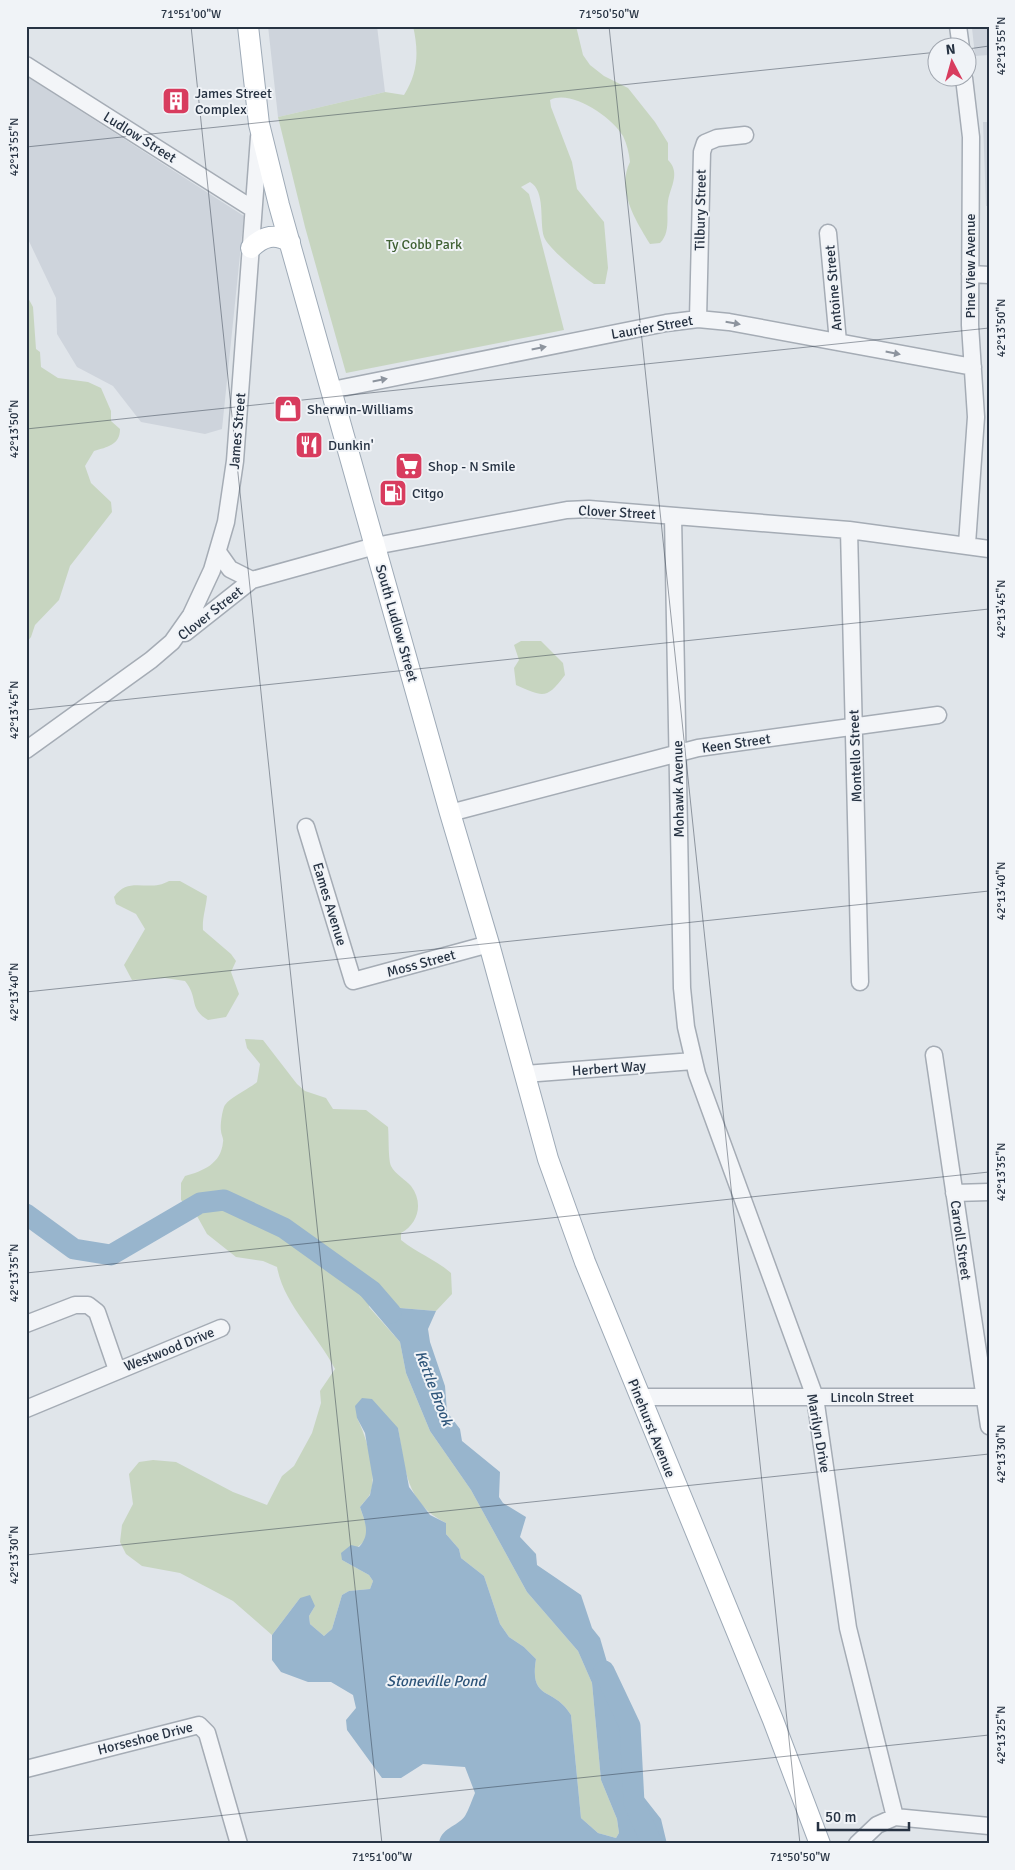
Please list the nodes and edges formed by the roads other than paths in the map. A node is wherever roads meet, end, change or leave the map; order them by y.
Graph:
1 (248, 26) edge
2 (26, 65) edge
3 (965, 88) edge
4 (260, 124) junction
5 (745, 135) dead end
6 (253, 209) junction
7 (828, 233) dead end
8 (290, 242) junction
9 (251, 248) junction
10 (970, 274) junction
11 (989, 275) edge
12 (698, 319) junction
13 (838, 342) junction
14 (973, 368) junction
15 (332, 390) junction
16 (982, 417) edge
17 (673, 516) junction
18 (849, 530) junction
19 (967, 544) junction
20 (375, 546) junction
21 (989, 549) edge
22 (218, 552) junction
23 (252, 580) junction
24 (167, 646) junction
25 (938, 715) dead end
26 (854, 726) junction
27 (26, 750) edge
28 (677, 753) junction
29 (450, 813) junction
30 (306, 827) dead end
31 (489, 944) junction
32 (353, 981) joint
33 (860, 982) dead end
34 (506, 1004) joint
35 (934, 1055) dead end
36 (693, 1061) junction
37 (525, 1074) junction
38 (989, 1192) edge
39 (954, 1194) junction
40 (26, 1324) edge
41 (221, 1328) dead end
42 (117, 1370) junction
43 (640, 1397) junction
44 (815, 1397) junction
45 (984, 1397) junction
46 (26, 1409) edge
47 (989, 1426) edge
48 (26, 1769) edge
49 (896, 1817) junction
50 (989, 1826) edge
51 (239, 1844) edge
52 (820, 1844) edge
53 (857, 1844) edge

1 - 4 main road, James Street
2 - 6 street, Ludlow Street
3 - 10 street, Pine View Avenue
4 - 6 street, James Street
4 - 8 main road, South Ludlow Street
5 - 12 street, Tilbury Street
6 - 9 street, James Street
7 - 13 street, Antoine Street
8 - 9 main road
8 - 15 main road, South Ludlow Street
9 - 22 street, James Street
10 - 11 street
10 - 14 street, Pine View Avenue
12 -> 13 street, Laurier Street
15 -> 12 street, Laurier Street
13 -> 14 street, Laurier Street
14 - 16 street, Pine View Avenue
15 - 20 main road, South Ludlow Street
16 - 19 street, Pine View Avenue
17 - 18 street, Clover Street
17 - 20 street, Clover Street
17 - 28 street, Mohawk Avenue
18 - 19 street, Clover Street
18 - 26 street, Montello Street
19 - 21 street, Clover Street
20 - 23 street, Clover Street
20 - 29 main road, South Ludlow Street
22 - 23 street, Clover Street
22 - 24 street, James Street
23 - 24 street, Clover Street
24 - 27 street, James Street
25 - 26 street, Keen Street
26 - 28 street, Keen Street
26 - 33 street, Montello Street
28 - 29 street, Keen Street
28 - 36 street, Mohawk Avenue
29 - 31 main road, South Ludlow Street
30 - 32 street, Eames Avenue
31 - 32 street, Moss Street
31 - 34 main road, South Ludlow Street
34 - 37 main road, Pinehurst Avenue
35 - 39 street, Carroll Street
36 - 37 street, Herbert Way
36 - 44 street, Marilyn Drive
37 - 43 main road, Pinehurst Avenue
38 - 39 street
39 - 45 street, Carroll Street
40 - 42 street, Westwood Drive
41 - 42 street, Westwood Drive
42 - 46 street, Westwood Drive
43 - 44 street, Lincoln Street
43 - 52 main road, Pinehurst Avenue
44 - 45 street, Lincoln Street
44 - 49 street, Marilyn Drive
45 - 47 street, Carroll Street
48 - 51 street, Horseshoe Drive
49 - 50 street
49 - 53 street

